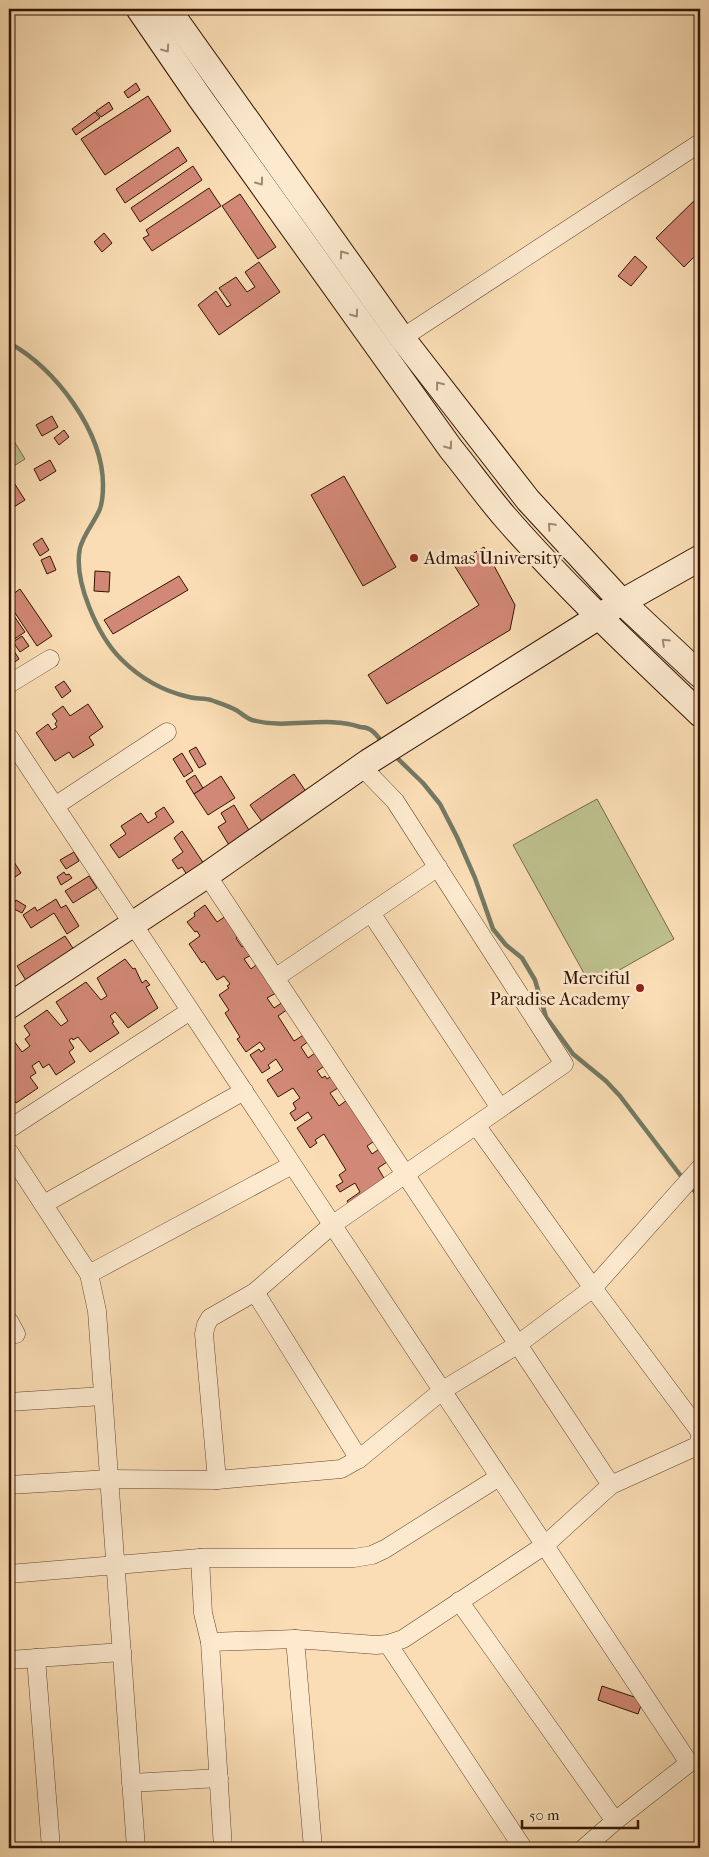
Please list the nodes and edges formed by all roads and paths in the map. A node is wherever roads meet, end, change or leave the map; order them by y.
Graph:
1 (139, 9) edge
2 (168, 9) edge
3 (700, 143) edge
4 (402, 338) junction
5 (700, 558) edge
6 (622, 602) junction
7 (598, 617) junction
8 (50, 659) dead end
9 (700, 675) edge
10 (9, 684) edge
11 (700, 714) edge
12 (167, 732) dead end
13 (9, 737) edge
14 (365, 764) junction
15 (55, 806) junction
16 (438, 867) junction
17 (207, 875) junction
18 (371, 913) junction
19 (132, 924) junction
20 (275, 978) junction
21 (11, 1000) edge
22 (190, 1011) junction
23 (244, 1092) junction
24 (500, 1108) junction
25 (476, 1124) junction
26 (9, 1129) edge
27 (9, 1152) edge
28 (292, 1165) junction
29 (700, 1168) edge
30 (404, 1175) junction
31 (44, 1204) junction
32 (332, 1225) junction
33 (89, 1274) junction
34 (594, 1288) junction
35 (255, 1292) junction
36 (517, 1345) junction
37 (443, 1390) junction
38 (103, 1396) junction
39 (9, 1402) edge
40 (700, 1434) edge
41 (700, 1438) edge
42 (359, 1459) junction
43 (499, 1477) junction
44 (109, 1479) junction
45 (217, 1480) junction
46 (9, 1485) edge
47 (611, 1485) junction
48 (545, 1545) junction
49 (200, 1558) junction
50 (116, 1565) junction
51 (9, 1574) edge
52 (459, 1601) junction
53 (295, 1639) junction
54 (210, 1642) junction
55 (388, 1644) junction
56 (122, 1652) junction
57 (36, 1658) junction
58 (9, 1660) edge
59 (219, 1778) junction
60 (131, 1783) junction
61 (615, 1821) junction
62 (51, 1848) edge
63 (136, 1848) edge
64 (223, 1848) edge
65 (313, 1848) edge
66 (523, 1848) edge
67 (584, 1848) edge

1 -> 7 street
4 -> 2 street
3 - 4 street
6 -> 4 street
5 - 6 street
6 - 7 street
9 -> 6 street
7 - 11 street
7 - 14 street
8 - 10 street
12 - 15 street
13 - 15 street
14 - 16 street
14 - 17 street
15 - 19 street
16 - 18 street
16 - 24 street
17 - 19 street
17 - 20 street
18 - 20 street
18 - 24 street
19 - 21 street
19 - 22 street
20 - 30 street
22 - 23 street
22 - 26 street
23 - 28 street
23 - 31 street
24 - 25 street
25 - 30 street
25 - 34 street
27 - 31 street
28 - 32 street
28 - 33 street
29 - 34 street
30 - 32 street
30 - 36 street
31 - 33 street
32 - 35 street
32 - 37 street
33 - 38 street
34 - 36 street
34 - 40 street
35 - 42 street
35 - 45 street
36 - 37 street
36 - 47 street
37 - 42 street
37 - 43 street
38 - 39 street
38 - 44 street
41 - 47 street
42 - 45 street
43 - 48 street
43 - 49 street
44 - 45 street
44 - 46 street
44 - 50 street
47 - 48 street
48 - 52 street
48 - 61 street
49 - 50 street
49 - 54 street
50 - 51 street
50 - 56 street
52 - 55 street
52 - 61 street
53 - 54 street
53 - 55 street
53 - 65 street
54 - 59 street
55 - 66 street
56 - 57 street
56 - 60 street
57 - 58 street
57 - 62 street
59 - 60 street
59 - 64 street
60 - 63 street
61 - 67 street

